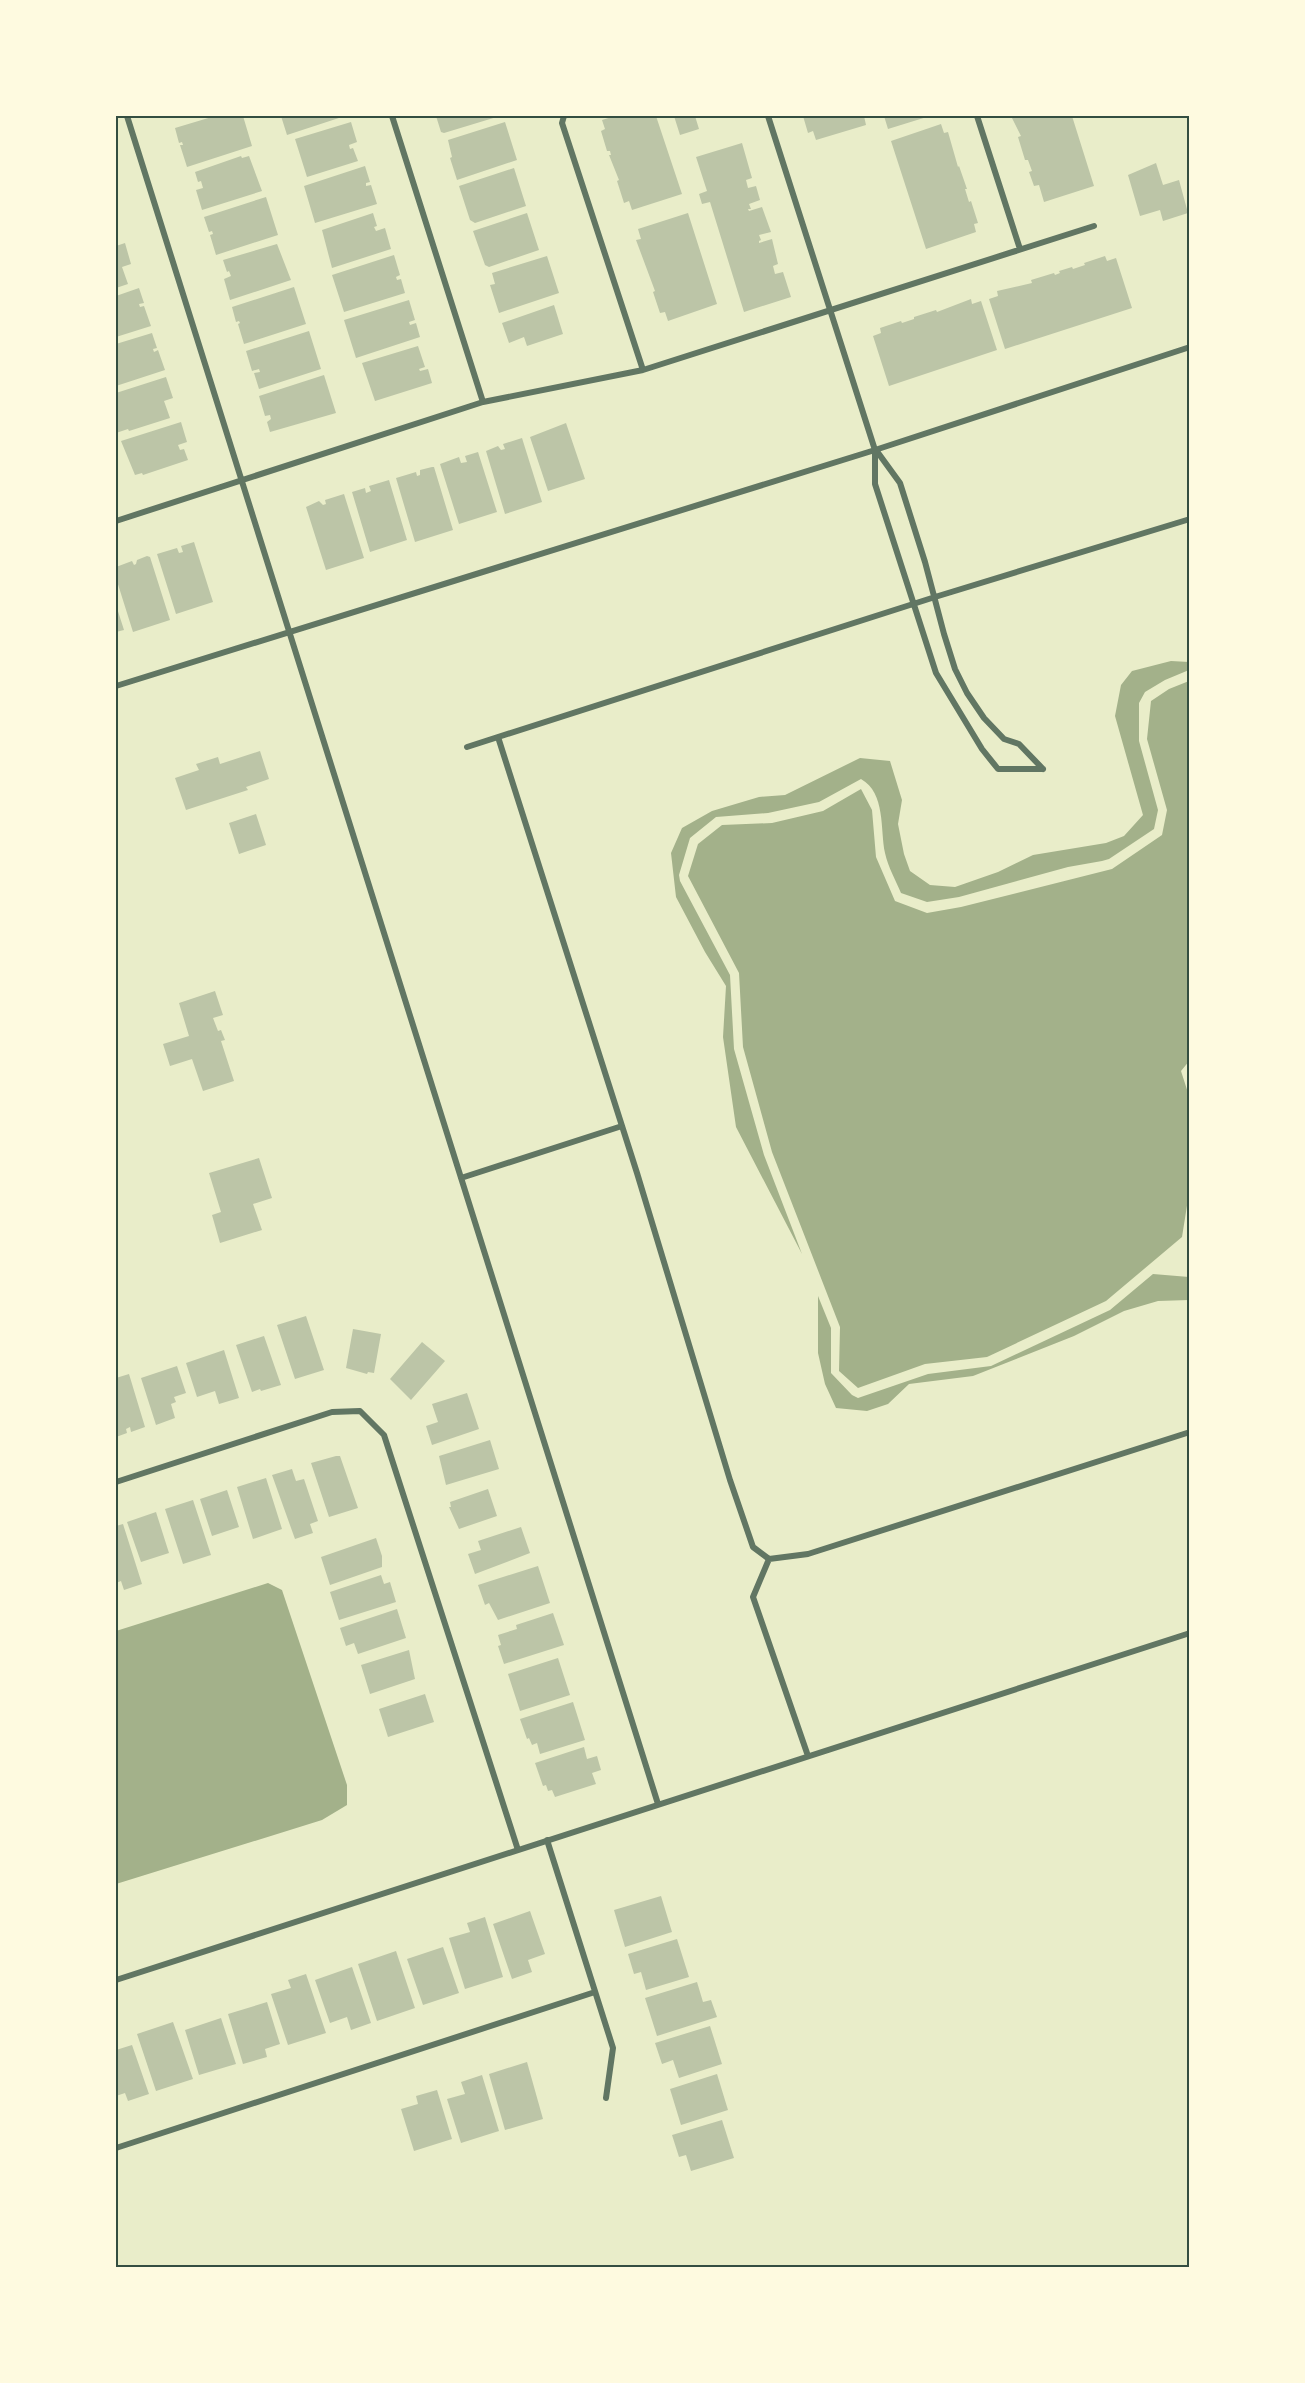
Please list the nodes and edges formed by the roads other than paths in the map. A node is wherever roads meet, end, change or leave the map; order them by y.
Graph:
1 (127, 116) edge
2 (392, 116) edge
3 (564, 116) edge
4 (768, 116) edge
5 (977, 116) edge
6 (1094, 226) dead end
7 (1020, 249) junction
8 (831, 310) junction
9 (1190, 347) edge
10 (643, 370) junction
11 (483, 402) junction
12 (875, 450) junction
13 (241, 482) junction
14 (1190, 519) edge
15 (116, 521) edge
16 (935, 597) junction
17 (912, 605) junction
18 (289, 633) junction
19 (116, 686) edge
20 (498, 737) junction
21 (467, 747) dead end
22 (622, 1126) junction
23 (461, 1178) junction
24 (1190, 1432) edge
25 (116, 1482) edge
26 (769, 1559) junction
27 (1190, 1633) edge
28 (808, 1756) junction
29 (658, 1804) junction
30 (547, 1840) junction
31 (518, 1850) junction
32 (116, 1980) edge
33 (595, 1992) junction
34 (606, 2098) dead end
35 (116, 2148) edge

1 - 13 street
2 - 11 street
3 - 10 street
4 - 8 street
5 - 7 street
6 - 7 street
7 - 8 street
8 - 10 street
8 - 12 street
9 - 12 street
10 - 11 street
11 - 13 street
12 - 16 street
12 - 17 street
12 - 18 street
13 - 15 street
13 - 18 street
14 - 16 street
16 - 17 street
16 - 17 street
17 - 20 street
18 - 19 street
18 - 23 street
20 - 21 street
20 - 22 street
22 - 23 street
22 - 26 street
23 - 29 street
24 - 26 street
25 - 31 street
26 - 28 street
27 - 28 street
28 - 29 street
29 - 30 street
30 - 31 street
30 - 33 street
31 - 32 street
33 - 34 street
33 - 35 street

